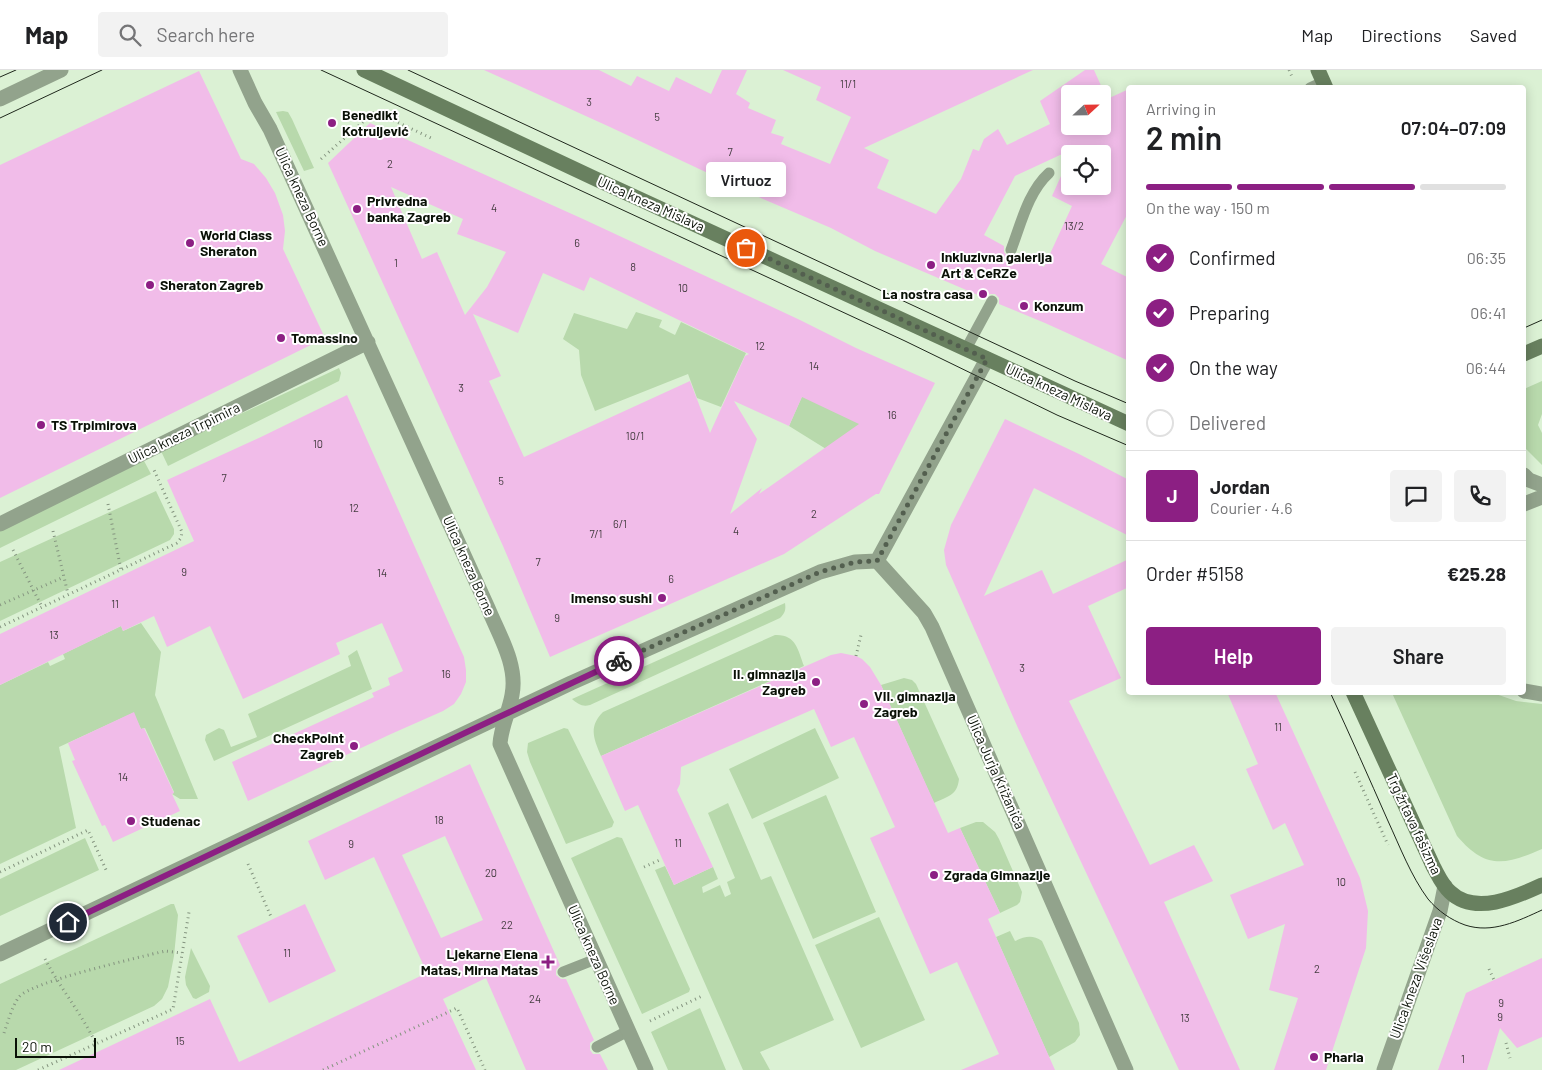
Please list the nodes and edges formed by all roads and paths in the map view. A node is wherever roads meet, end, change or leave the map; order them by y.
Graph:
1 (61, 70) edge
2 (240, 70) edge
3 (364, 70) edge
4 (0, 99) edge
5 (374, 112) dead end
6 (380, 114) dead end
7 (431, 138) dead end
8 (321, 159) dead end
9 (1049, 173) dead end
10 (1011, 250) dead end
11 (992, 301) dead end
12 (368, 342) junction
13 (1542, 346) edge
14 (966, 349) junction
15 (1526, 353) edge
16 (987, 359) junction
17 (1126, 423) edge
18 (146, 452) junction
19 (1526, 477) edge
20 (1542, 485) edge
21 (1542, 497) edge
22 (1526, 503) edge
23 (108, 504) dead end
24 (0, 524) edge
25 (53, 531) dead end
26 (13, 550) dead end
27 (877, 561) junction
28 (121, 570) junction
29 (64, 577) junction
30 (34, 590) junction
31 (68, 594) junction
32 (0, 605) edge
33 (42, 607) junction
34 (0, 627) edge
35 (861, 635) dead end
36 (856, 656) dead end
37 (1526, 691) edge
38 (1542, 694) edge
39 (1354, 695) edge
40 (507, 714) junction
41 (1355, 772) dead end
42 (1388, 845) dead end
43 (662, 859) dead end
44 (248, 864) dead end
45 (644, 867) dead end
46 (0, 872) edge
47 (107, 872) dead end
48 (1542, 885) edge
49 (1445, 886) junction
50 (188, 912) dead end
51 (272, 919) dead end
52 (182, 953) junction
53 (0, 954) edge
54 (45, 959) dead end
55 (596, 959) junction
56 (1489, 969) dead end
57 (563, 972) dead end
58 (57, 980) junction
59 (1494, 980) dead end
60 (702, 996) dead end
61 (650, 1021) dead end
62 (628, 1031) junction
63 (4, 1033) dead end
64 (1506, 1043) dead end
65 (96, 1044) junction
66 (598, 1047) dead end
67 (1510, 1058) dead end
68 (38, 1070) edge
69 (323, 1070) edge
70 (486, 1070) edge
71 (646, 1070) edge
72 (1126, 1070) edge
73 (1384, 1070) edge

1 - 4 street
2 - 12 street, Ulica kneza Borne
3 - 14 main road, Ulica kneza Mislava
5 - 8 path
6 - 7 path
9 - 10 lane
11 - 14 lane
12 - 18 street, Ulica kneza Trpimira
12 - 40 street, Ulica kneza Borne
13 - 15 main road
14 - 16 main road, Ulica kneza Mislava
16 - 17 main road, Ulica kneza Mislava
16 - 27 street
18 - 24 street, Ulica kneza Trpimira
18 - 28 path
19 - 20 street
21 - 22 street
23 - 28 path
25 - 29 path
26 - 30 path
27 - 40 street
27 - 72 street, Ulica Jurja Križanića
28 - 31 path
29 - 30 path
29 - 31 path
30 - 32 path
30 - 33 path
31 - 33 path
33 - 34 path
35 - 36 path
37 - 38 street
39 - 49 main road, Trg žrtava fašizma
40 - 53 street
40 - 55 street, Ulica kneza Borne
41 - 42 path
43 - 45 path
44 - 51 path
46 - 47 path
48 - 49 main road, Trg žrtava fašizma
49 - 73 street, Ulica kneza Višeslava
50 - 52 path
52 - 58 path
52 - 65 path
54 - 58 path
55 - 57 lane
55 - 62 street, Ulica kneza Borne
56 - 59 path
58 - 63 path
58 - 65 path
60 - 61 path
62 - 66 lane
62 - 71 street, Ulica kneza Borne
64 - 67 path
65 - 68 path
69 - 70 path

